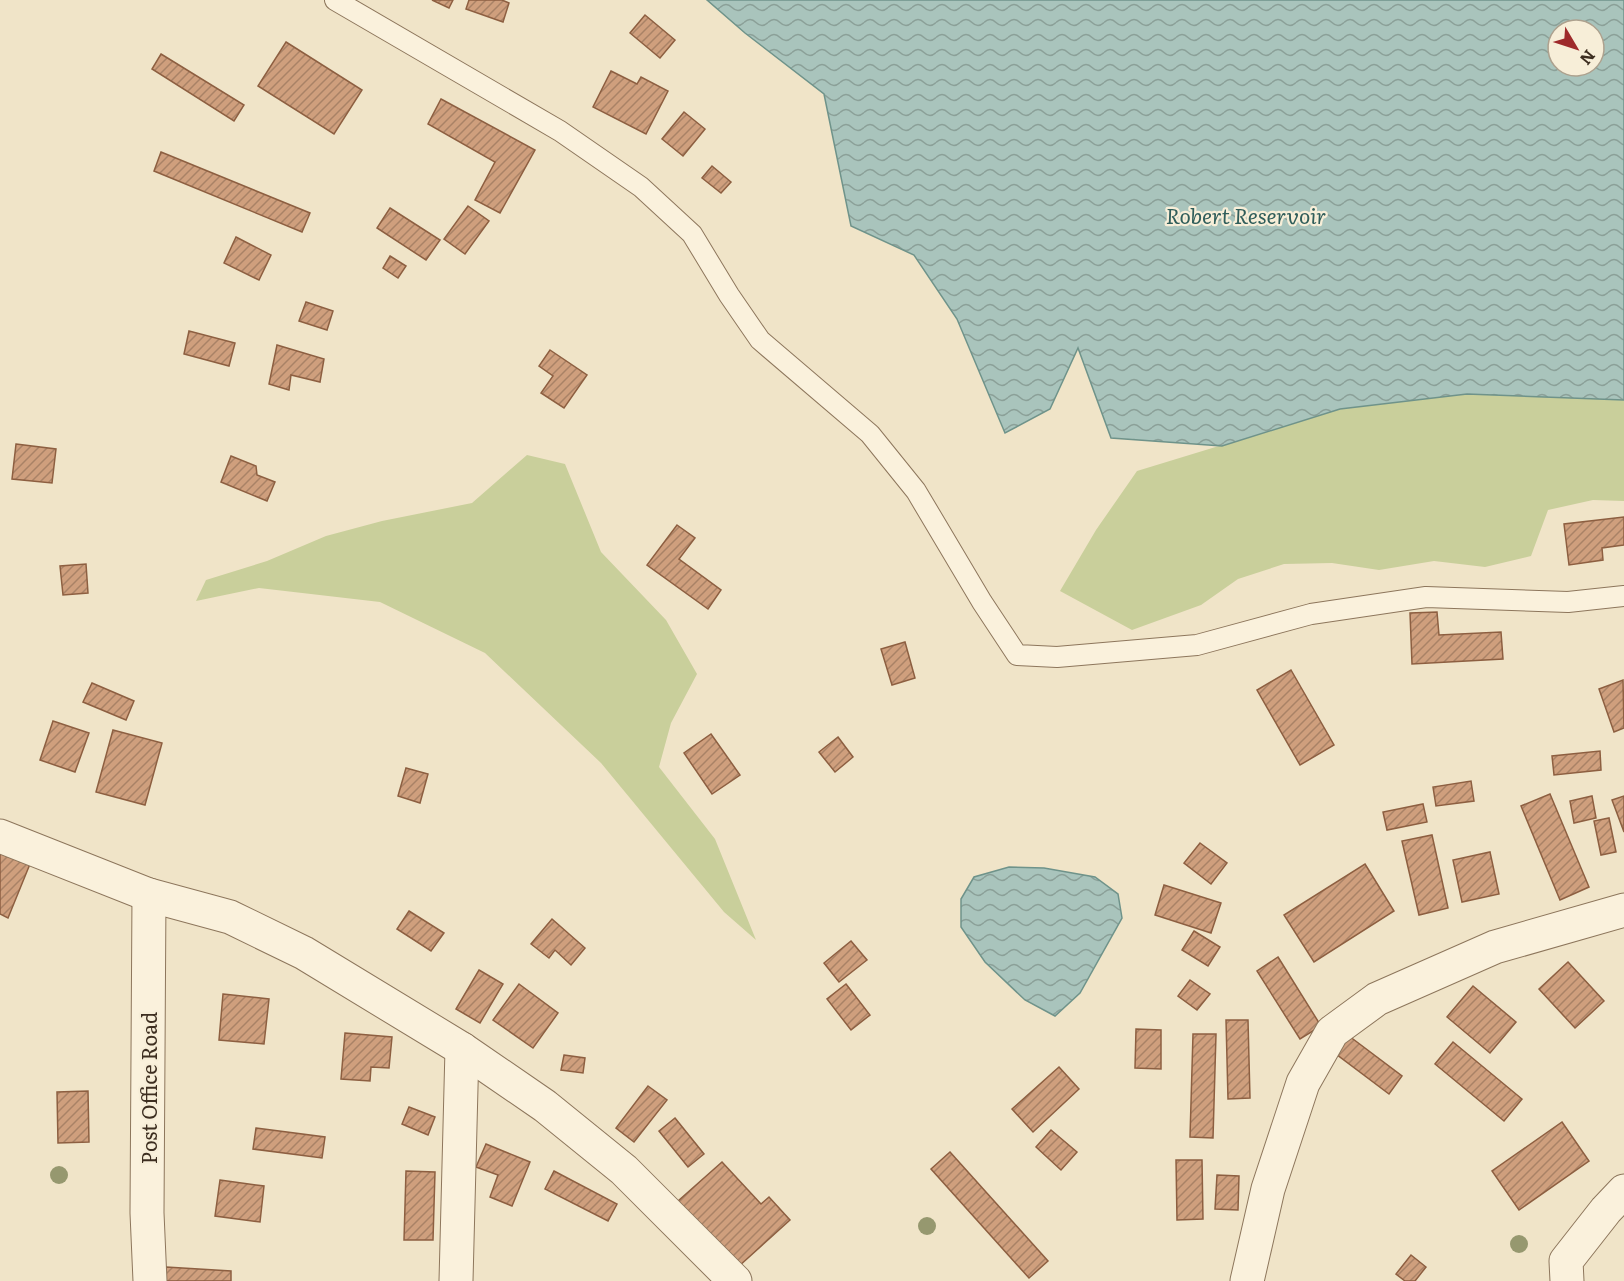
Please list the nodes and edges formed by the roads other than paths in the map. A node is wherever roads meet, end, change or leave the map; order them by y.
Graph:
1 (335, 0) edge
2 (1624, 596) edge
3 (0, 836) edge
4 (149, 895) junction
5 (1624, 910) edge
6 (462, 1049) junction
7 (1624, 1191) edge
8 (150, 1281) edge
9 (456, 1281) edge
10 (735, 1281) edge
11 (1246, 1281) edge
12 (1567, 1281) edge

1 - 2 lane
3 - 4 street
4 - 6 street
4 - 8 street, Post Office Road
5 - 11 street
6 - 9 street
6 - 10 street
7 - 12 street

